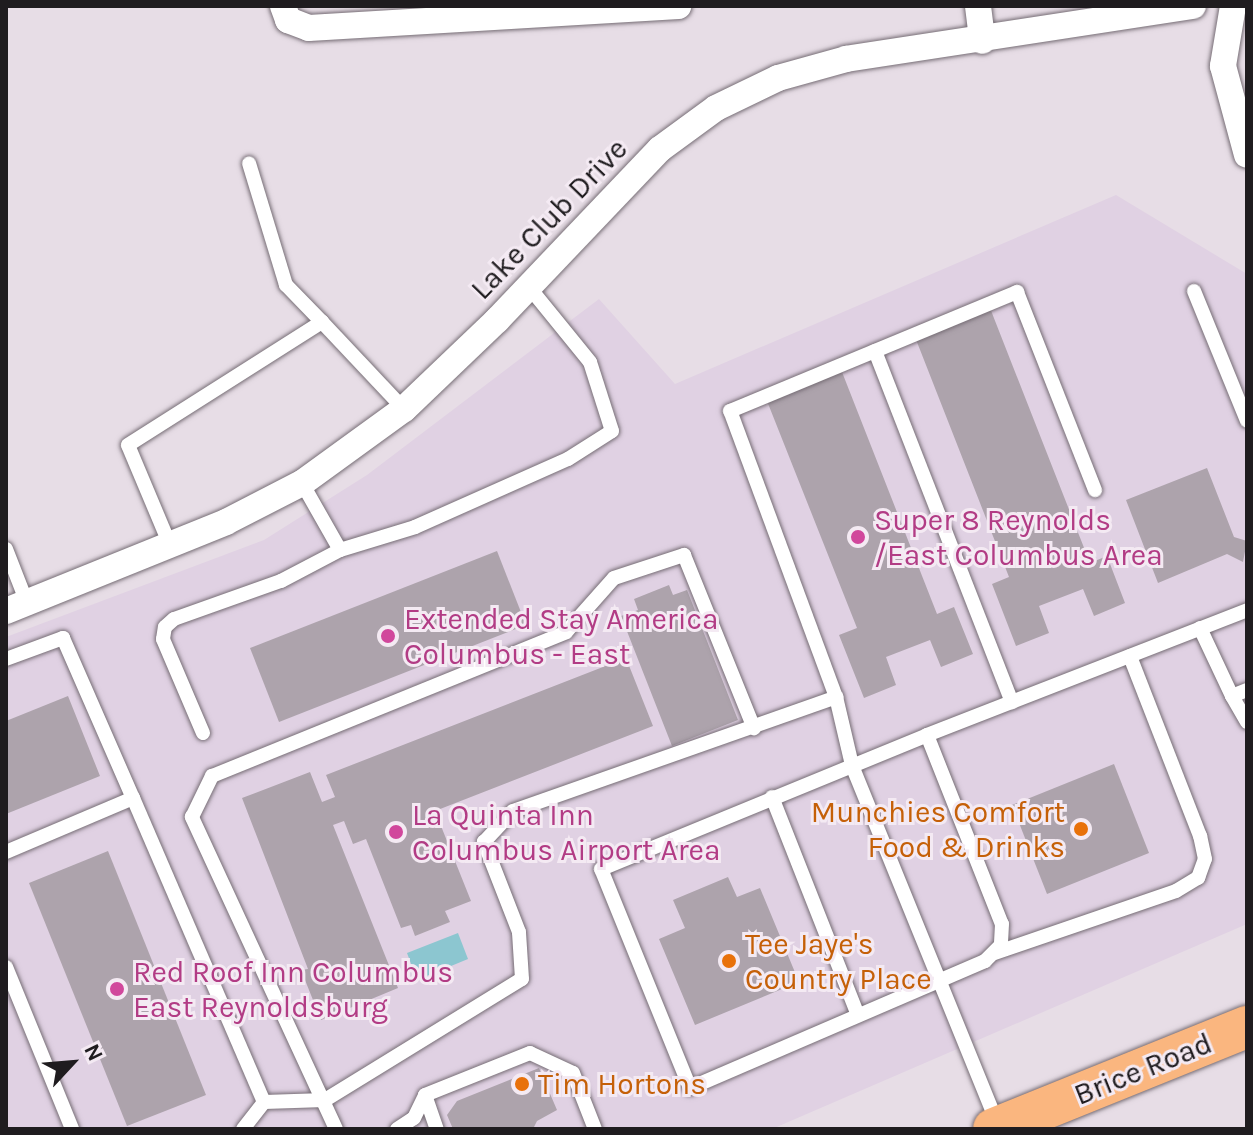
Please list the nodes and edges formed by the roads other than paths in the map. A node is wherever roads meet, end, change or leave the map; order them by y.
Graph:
1 (283, 6) edge
2 (678, 6) edge
3 (978, 6) edge
4 (1193, 6) edge
5 (1233, 6) edge
6 (1240, 6) edge
7 (536, 10) edge
8 (1247, 14) edge
9 (982, 41) junction
10 (1247, 155) edge
11 (249, 163) dead end
12 (529, 287) junction
13 (1194, 291) dead end
14 (322, 322) junction
15 (875, 351) junction
16 (404, 409) junction
17 (1247, 421) edge
18 (302, 483) junction
19 (1095, 490) dead end
20 (170, 545) junction
21 (6, 549) edge
22 (340, 550) junction
23 (16, 607) edge
24 (1247, 610) edge
25 (1200, 628) junction
26 (1130, 656) junction
27 (6, 659) edge
28 (1247, 690) edge
29 (1232, 696) junction
30 (836, 697) junction
31 (1012, 702) junction
32 (1247, 722) edge
33 (754, 728) junction
34 (203, 733) dead end
35 (927, 735) junction
36 (852, 765) junction
37 (772, 797) junction
38 (133, 798) junction
39 (6, 852) edge
40 (991, 955) junction
41 (6, 967) edge
42 (936, 982) junction
43 (858, 1015) junction
44 (1247, 1027) edge
45 (425, 1095) junction
46 (325, 1100) junction
47 (264, 1102) junction
48 (997, 1128) edge
49 (72, 1129) edge
50 (243, 1129) edge
51 (336, 1129) edge
52 (397, 1129) edge
53 (437, 1129) edge
54 (595, 1129) edge

1 - 7 street
2 - 7 street
3 - 9 street
4 - 9 street, Lake Club Drive
5 - 10 street
6 - 8 street
9 - 12 street, Lake Club Drive
11 - 14 lane
12 - 16 street, Lake Club Drive
12 - 22 lane
13 - 17 lane
14 - 16 lane
14 - 20 lane
15 - 19 lane
15 - 30 lane
15 - 31 lane
16 - 18 street, Lake Club Drive
18 - 20 street, Lake Club Drive
18 - 22 lane
20 - 23 street, Lake Club Drive
21 - 23 lane
22 - 34 lane
24 - 25 lane
25 - 26 lane
25 - 29 lane
26 - 31 lane
26 - 40 lane
27 - 38 lane
28 - 29 lane
29 - 32 lane
30 - 33 lane
30 - 36 lane
31 - 35 lane
33 - 46 lane
33 - 46 lane
35 - 36 lane
35 - 40 lane
36 - 37 lane
36 - 42 lane
37 - 43 lane
37 - 43 lane
38 - 39 lane
38 - 47 lane
40 - 42 lane
41 - 49 lane
42 - 43 lane
42 - 48 lane
44 - 48 main road, Brice Road
45 - 52 lane
45 - 53 lane
45 - 54 lane
46 - 47 lane
46 - 51 lane
47 - 50 lane

